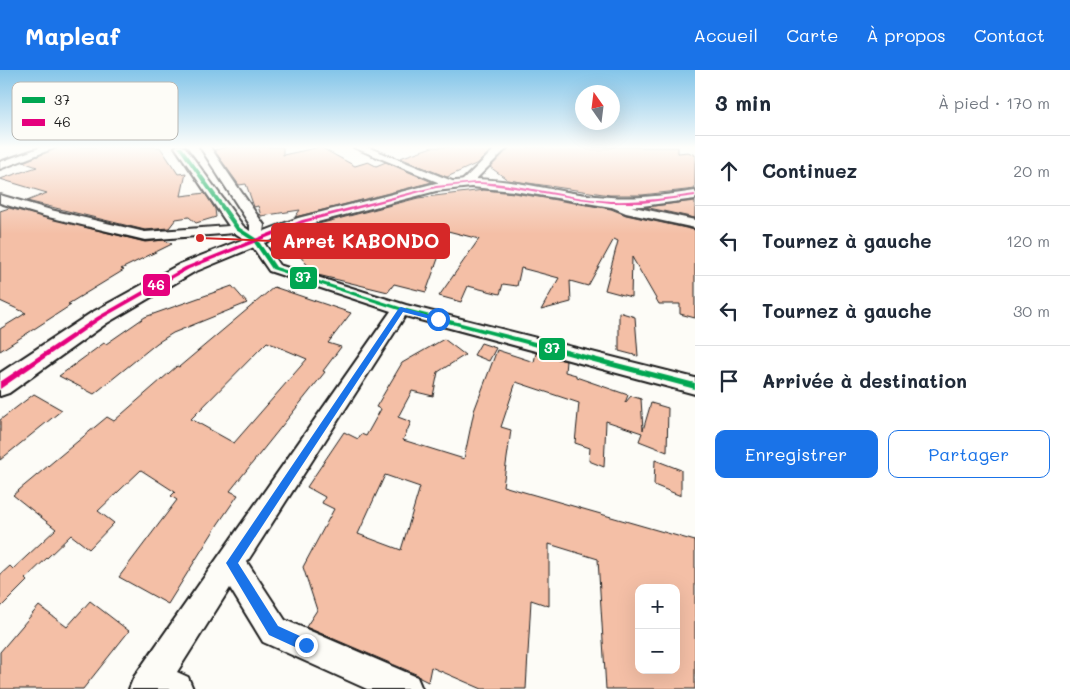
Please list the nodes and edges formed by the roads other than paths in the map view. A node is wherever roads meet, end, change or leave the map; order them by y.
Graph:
1 (202, 176) edge
2 (224, 176) edge
3 (436, 176) edge
4 (471, 176) edge
5 (461, 185) junction
6 (695, 195) edge
7 (0, 199) edge
8 (611, 202) junction
9 (695, 224) edge
10 (246, 234) junction
11 (401, 309) junction
12 (0, 386) edge
13 (695, 386) edge
14 (231, 563) junction
15 (159, 685) edge
16 (405, 689) edge

1 - 10 street
2 - 10 street
3 - 5 street
4 - 5 street
5 - 8 street
5 - 10 street
6 - 8 street
7 - 10 street
8 - 9 street
10 - 11 street
10 - 12 street
11 - 13 street
11 - 14 street
14 - 15 street
14 - 16 street

